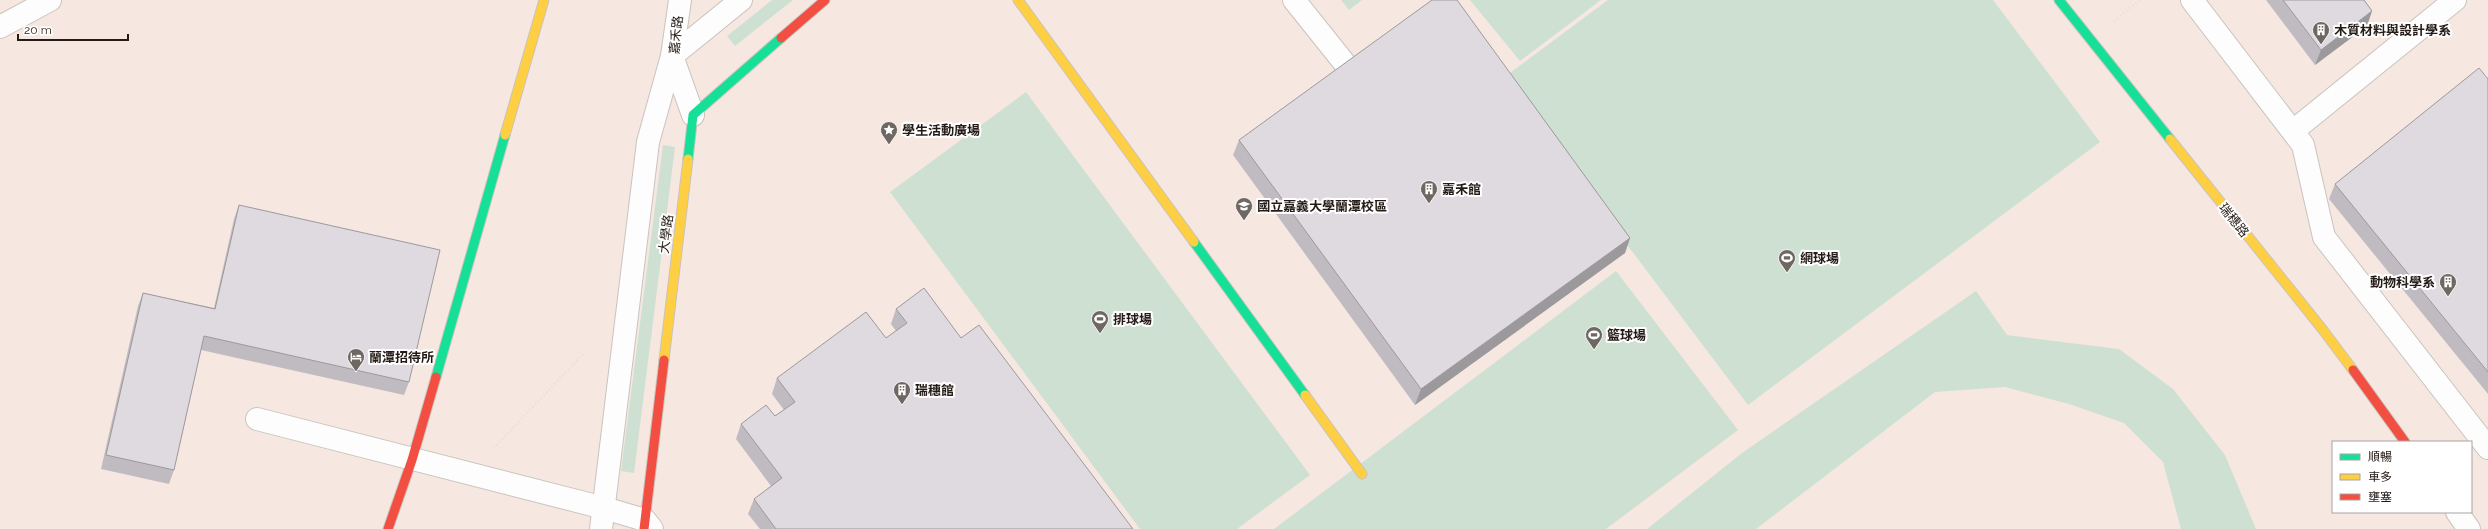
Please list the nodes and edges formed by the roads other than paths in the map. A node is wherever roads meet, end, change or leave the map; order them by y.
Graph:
1 (50, 0) edge
2 (544, 0) edge
3 (680, 0) edge
4 (741, 0) edge
5 (825, 0) edge
6 (1018, 0) edge
7 (1294, 0) edge
8 (2059, 0) edge
9 (2192, 0) edge
10 (2456, 0) edge
11 (0, 27) edge
12 (672, 56) junction
13 (1350, 70) edge
14 (693, 115) junction
15 (2293, 132) junction
16 (257, 419) dead end
17 (2404, 441) edge
18 (2488, 448) edge
19 (412, 460) junction
20 (1362, 474) dead end
21 (2458, 513) edge
22 (602, 519) edge
23 (647, 526) edge
24 (388, 529) edge
25 (2469, 529) edge

1 - 11 street
2 - 19 street
3 - 12 street, 嘉禾路
4 - 12 street
5 - 14 street
6 - 20 street
7 - 13 street
8 - 17 street, 瑞穗路
9 - 15 street
10 - 15 street
12 - 14 street, 嘉禾路
12 - 22 street
14 - 23 street, 大學路
15 - 18 street
16 - 19 street
19 - 22 street
19 - 24 street
21 - 25 street
22 - 23 street

